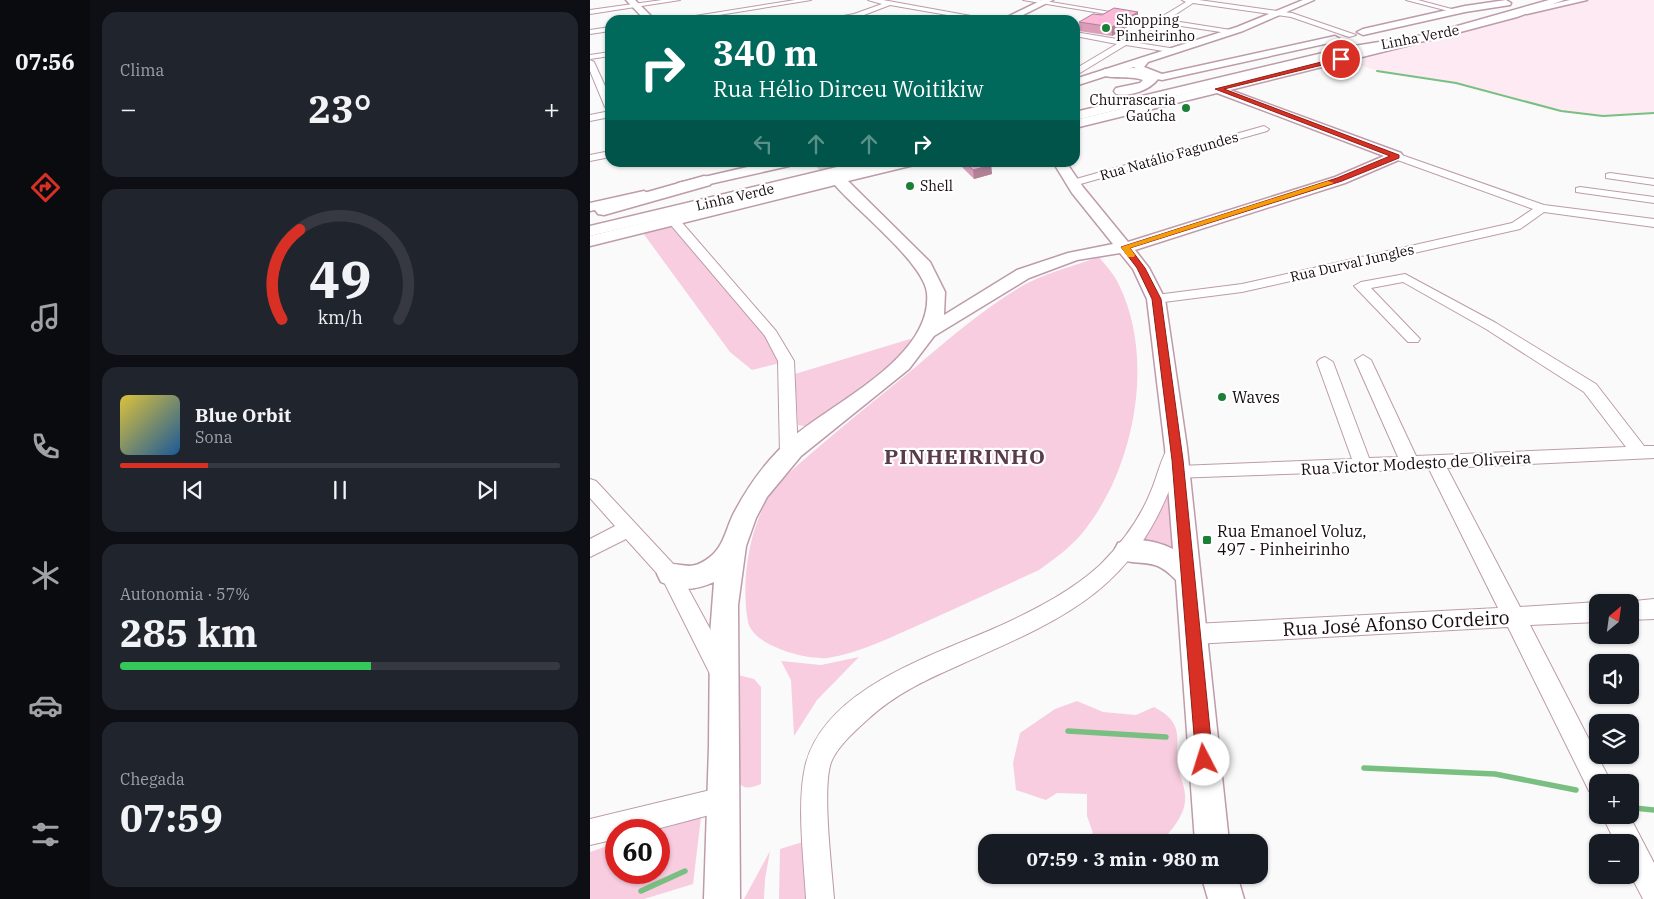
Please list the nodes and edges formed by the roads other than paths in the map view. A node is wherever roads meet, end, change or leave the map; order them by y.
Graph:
1 (678, 0) edge
2 (808, 0) edge
3 (871, 0) edge
4 (898, 0) edge
5 (1026, 0) edge
6 (1180, 0) edge
7 (1190, 0) edge
8 (1310, 0) edge
9 (1409, 0) edge
10 (1506, 0) edge
11 (1559, 0) edge
12 (1583, 0) edge
13 (1046, 1) edge
14 (633, 3) edge
15 (890, 3) junction
16 (1483, 6) junction
17 (1525, 6) edge
18 (1456, 11) junction
19 (590, 12) edge
20 (1280, 13) junction
21 (645, 15) edge
22 (708, 15) edge
23 (857, 15) edge
24 (961, 15) edge
25 (1017, 15) edge
26 (1148, 19) junction
27 (1161, 21) junction
28 (605, 30) edge
29 (590, 32) edge
30 (1232, 32) junction
31 (1080, 35) edge
32 (1352, 35) junction
33 (1335, 39) junction
34 (1111, 40) junction
35 (1420, 40) junction
36 (1125, 43) junction
37 (1096, 49) dead end
38 (1173, 51) junction
39 (605, 55) edge
40 (590, 57) edge
41 (1144, 61) junction
42 (590, 62) edge
43 (1080, 70) edge
44 (1105, 73) junction
45 (1080, 82) edge
46 (605, 83) edge
47 (600, 84) junction
48 (590, 86) edge
49 (1218, 89) junction
50 (1106, 95) dead end
51 (605, 96) edge
52 (1081, 102) edge
53 (605, 115) edge
54 (1080, 115) edge
55 (590, 118) edge
56 (1080, 123) edge
57 (1264, 129) dead end
58 (605, 155) edge
59 (1396, 156) junction
60 (590, 158) edge
61 (767, 167) edge
62 (804, 167) edge
63 (1063, 167) edge
64 (874, 168) edge
65 (1610, 176) dead end
66 (704, 181) junction
67 (1654, 182) edge
68 (841, 183) tunnel mouth
69 (1073, 183) junction
70 (1580, 190) dead end
71 (1654, 200) edge
72 (590, 207) edge
73 (1542, 208) junction
74 (590, 215) edge
75 (674, 221) junction
76 (1654, 223) edge
77 (590, 231) edge
78 (590, 241) edge
79 (1125, 247) junction
80 (938, 295) junction
81 (1156, 299) junction
82 (970, 308) junction
83 (929, 332) junction
84 (1413, 339) dead end
85 (1363, 360) dead end
86 (1325, 362) dead end
87 (1176, 448) junction
88 (1647, 452) edge
89 (789, 454) junction
90 (1435, 462) junction
91 (1410, 463) junction
92 (1363, 465) junction
93 (1179, 473) junction
94 (590, 486) edge
95 (628, 528) junction
96 (590, 548) edge
97 (1126, 551) junction
98 (730, 554) junction
99 (670, 574) junction
100 (1190, 576) junction
101 (1654, 609) edge
102 (1639, 610) edge
103 (1589, 613) edge
104 (1514, 617) junction
105 (1194, 634) junction
106 (724, 676) junction
107 (1594, 774) edge
108 (723, 800) junction
109 (590, 832) edge
110 (1211, 834) edge
111 (1639, 863) edge
112 (1222, 884) edge
113 (1654, 892) edge
114 (722, 899) edge
115 (820, 899) edge
116 (1226, 899) edge

1 - 14 street
2 - 22 street
3 - 15 street
4 - 15 street
5 - 13 street
6 - 26 street
7 - 20 street
7 - 27 street
8 - 20 main road
9 - 18 street
10 - 16 main road
11 - 17 highway, Linha Verde
12 - 17 main road
13 - 25 main road
13 - 26 street
14 - 19 street
14 - 21 main road
15 - 23 street
15 - 24 street
16 - 17 highway, Linha Verde
16 - 18 highway, Linha Verde
17 - 35 highway, Linha Verde
18 - 32 highway, Linha Verde
20 - 30 main road
20 - 32 street
26 - 34 street
27 - 30 street
27 - 36 street
28 - 29 street
30 - 38 main road
31 - 34 street
32 - 33 highway, Linha Verde
33 - 41 main road
33 - 52 highway, Linha Verde
34 - 36 street
34 - 37 street
35 - 49 main road
35 - 54 highway, Linha Verde
36 - 38 street
36 - 43 street
38 - 41 main road
39 - 40 street
41 - 44 main road
42 - 47 street
44 - 45 main road
44 - 50 highway
46 - 47 street
47 - 48 street
47 - 51 street
49 - 56 main road
49 - 59 main road
53 - 55 street
57 - 69 street, Rua Natálio Fagundes
58 - 60 street
59 - 73 street
59 - 79 main road
61 - 66 main road
62 - 74 highway, Linha Verde
63 - 69 main road
64 - 75 main road
64 - 77 highway, Linha Verde
65 - 67 street
66 - 72 main road
66 - 74 highway
68 - 80 main road
69 - 79 main road
70 - 71 street
73 - 76 street
73 - 81 street, Rua Durval Jungles
75 - 78 main road
75 - 89 street
79 - 81 main road
79 - 82 main road
80 - 82 main road
80 - 83 main road
81 - 87 main road
82 - 83 main road
83 - 89 main road
84 - 88 street
85 - 91 street
86 - 92 street
87 - 93 main road
87 - 97 street
88 - 90 street, Rua Victor Modesto de Oliveira
89 - 98 main road
90 - 91 street, Rua Victor Modesto de Oliveira
90 - 104 street
91 - 92 street, Rua Victor Modesto de Oliveira
92 - 93 street, Rua Victor Modesto de Oliveira
93 - 100 main road
94 - 95 street
95 - 96 street
95 - 99 street
97 - 100 main road
97 - 115 street
98 - 99 main road
98 - 106 main road
99 - 106 street
100 - 105 main road
101 - 102 street
103 - 104 street, Rua José Afonso Cordeiro
104 - 105 street, Rua José Afonso Cordeiro
104 - 107 street
105 - 110 main road
106 - 108 main road
108 - 109 street
108 - 114 main road
111 - 113 street
112 - 116 main road

